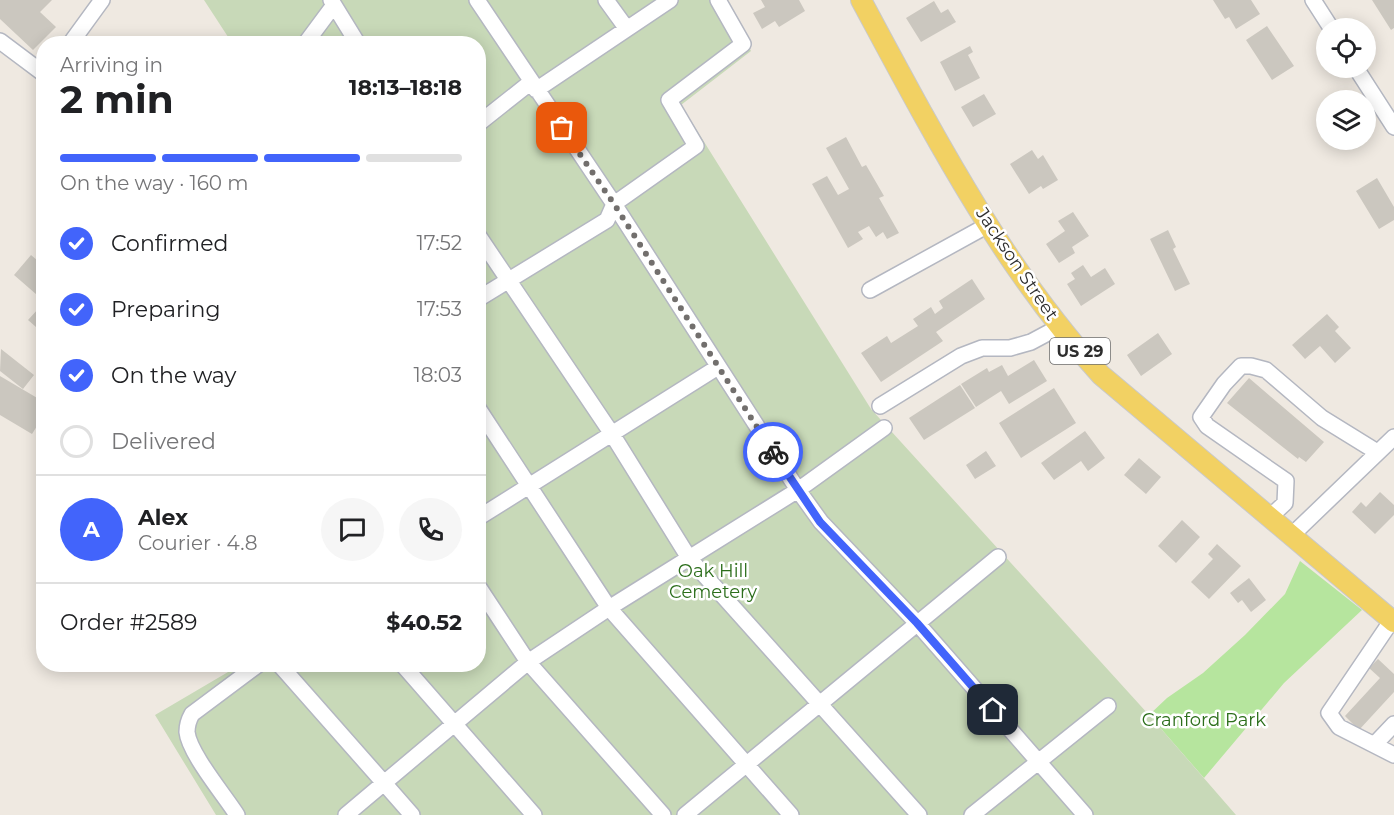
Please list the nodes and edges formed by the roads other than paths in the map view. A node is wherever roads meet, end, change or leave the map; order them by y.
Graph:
1 (102, 0) edge
2 (477, 0) edge
3 (606, 0) edge
4 (670, 0) edge
5 (718, 0) edge
6 (861, 0) edge
7 (1313, 0) edge
8 (333, 2) edge
9 (1325, 18) edge
10 (627, 29) junction
11 (76, 36) edge
12 (310, 36) edge
13 (352, 36) edge
14 (0, 41) edge
15 (36, 68) edge
16 (1362, 78) edge
17 (533, 86) junction
18 (486, 118) edge
19 (1394, 127) edge
20 (614, 204) junction
21 (988, 225) junction
22 (486, 246) edge
23 (509, 279) junction
24 (870, 290) dead end
25 (486, 294) edge
26 (1059, 327) junction
27 (718, 367) junction
28 (880, 406) dead end
29 (486, 420) edge
30 (884, 428) dead end
31 (612, 434) junction
32 (1394, 436) edge
33 (1377, 452) junction
34 (530, 487) junction
35 (798, 490) junction
36 (486, 513) edge
37 (1270, 517) junction
38 (1291, 536) junction
39 (998, 557) dead end
40 (689, 558) junction
41 (486, 598) edge
42 (609, 608) junction
43 (1393, 621) edge
44 (917, 623) junction
45 (528, 662) junction
46 (248, 672) edge
47 (286, 672) edge
48 (409, 672) edge
49 (819, 703) junction
50 (1108, 706) dead end
51 (1394, 724) edge
52 (454, 725) junction
53 (1375, 744) junction
54 (1394, 754) edge
55 (746, 763) junction
56 (1039, 763) junction
57 (384, 783) junction
58 (237, 815) edge
59 (346, 815) edge
60 (412, 815) edge
61 (534, 815) edge
62 (663, 815) edge
63 (685, 815) edge
64 (791, 815) edge
65 (919, 815) edge
66 (972, 815) edge
67 (1085, 815) edge

1 - 11 street
2 - 17 street
3 - 10 street
4 - 10 street
5 - 20 street
6 - 21 main road, Jackson Street / US 29
7 - 9 street
8 - 12 street
8 - 13 street
10 - 17 street
14 - 15 street
16 - 19 street
17 - 18 street
17 - 20 street
20 - 23 street
20 - 27 street
21 - 24 street
21 - 26 main road, Jackson Street / US 29
22 - 23 street
23 - 25 street
23 - 31 street
26 - 28 street
26 - 37 main road, Jackson Street / US 29
27 - 31 street
27 - 35 street
29 - 34 street
30 - 35 street
31 - 34 street
31 - 40 street
32 - 33 street
33 - 37 street
33 - 38 street
34 - 36 street
34 - 42 street
35 - 40 street
35 - 44 street
37 - 38 main road, Jackson Street / US 29
38 - 43 main road, Jackson Street / US 29
39 - 44 street
40 - 42 street
40 - 49 street
41 - 45 street
42 - 45 street
42 - 55 street
43 - 53 street
44 - 49 street
44 - 56 street
45 - 52 street
45 - 62 street
46 - 58 street
47 - 57 street
48 - 52 street
49 - 55 street
49 - 65 street
50 - 56 street
51 - 53 street
52 - 57 street
52 - 61 street
53 - 54 street
55 - 63 street
55 - 64 street
56 - 66 street
56 - 67 street
57 - 59 street
57 - 60 street

